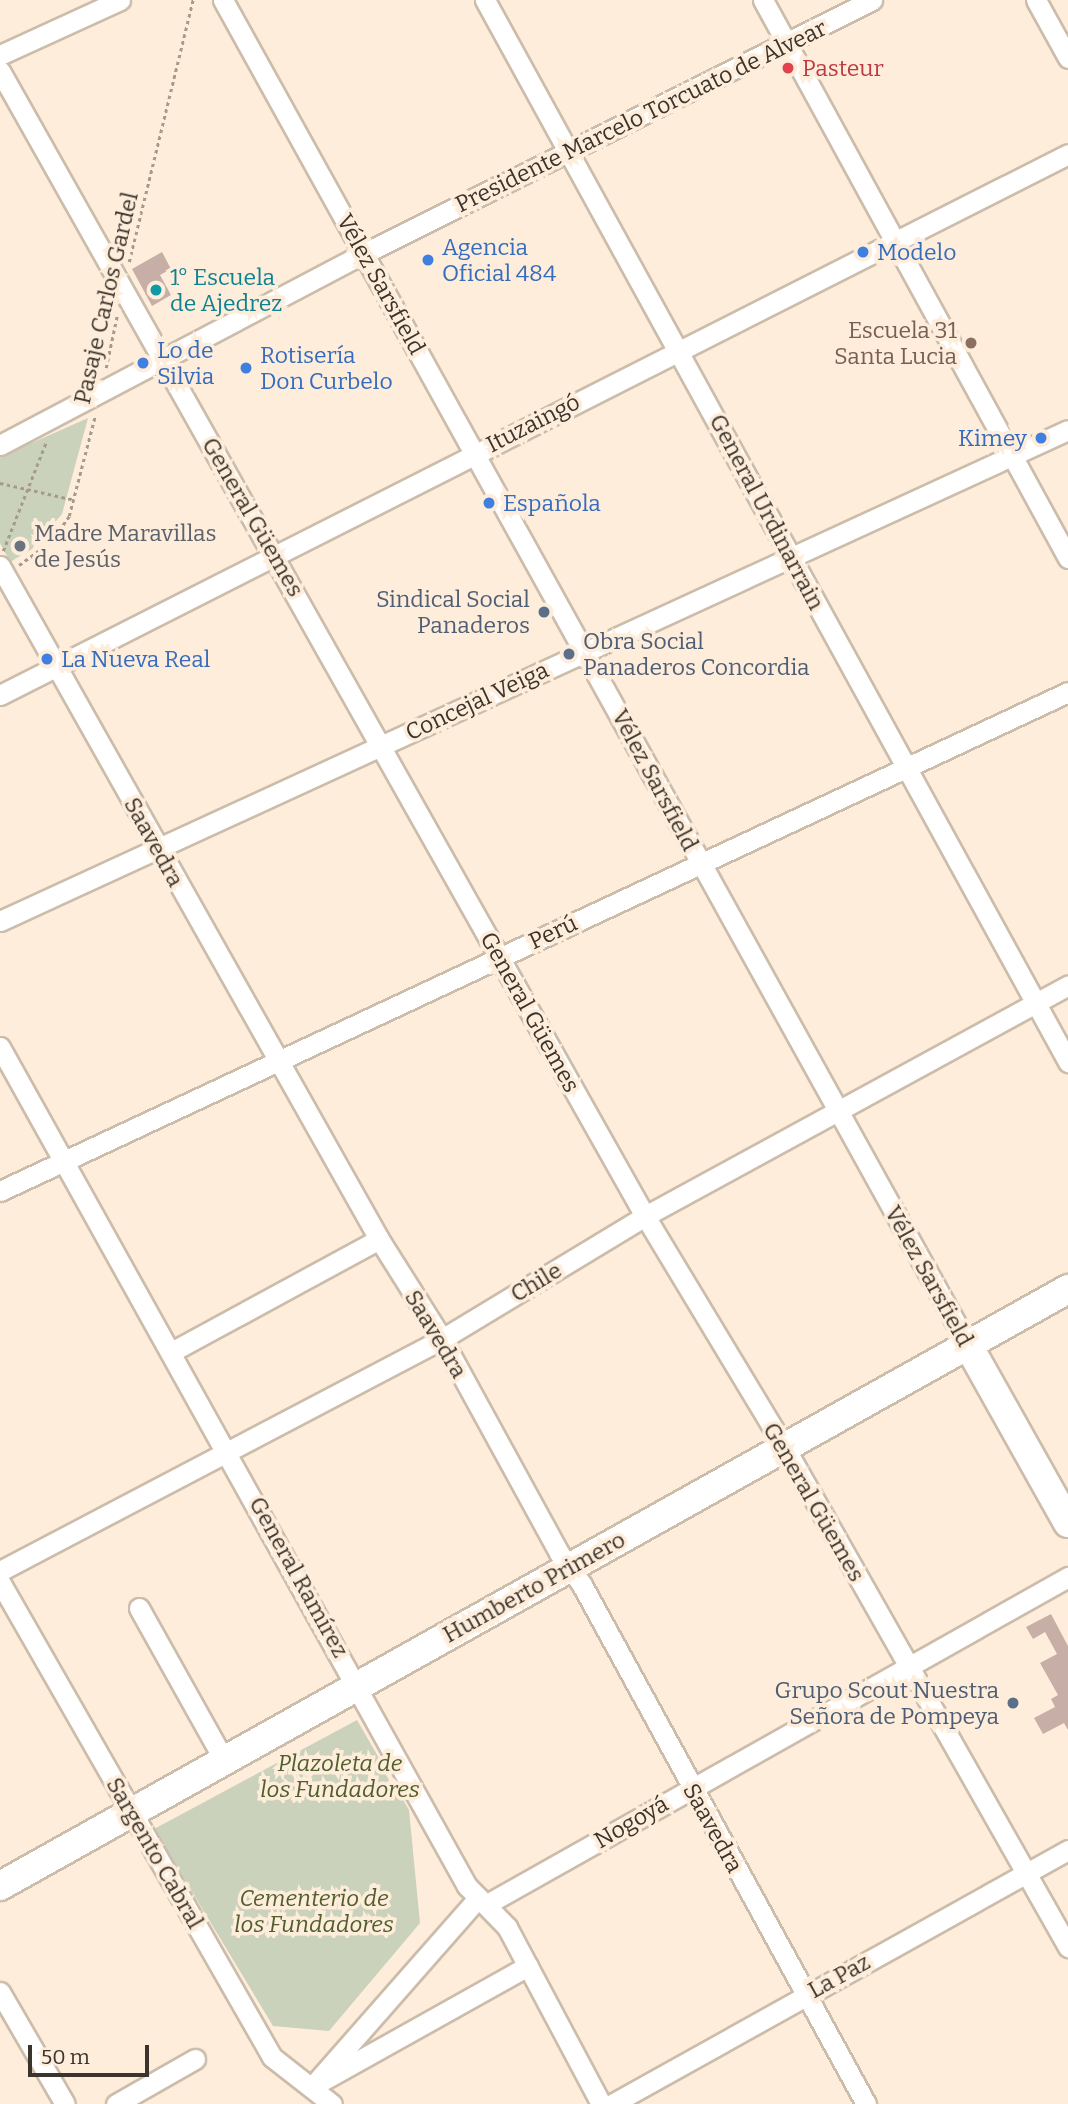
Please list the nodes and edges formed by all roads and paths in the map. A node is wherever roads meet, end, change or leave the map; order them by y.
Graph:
1 (120, 0) edge
2 (192, 0) edge
3 (223, 0) edge
4 (485, 0) edge
5 (763, 0) edge
6 (872, 0) edge
7 (1036, 0) edge
8 (788, 44) junction
9 (0, 55) edge
10 (1068, 58) edge
11 (0, 71) edge
12 (568, 151) junction
13 (1068, 154) edge
14 (894, 239) junction
15 (363, 254) junction
16 (122, 288) junction
17 (678, 348) junction
18 (163, 361) junction
19 (101, 393) junction
20 (56, 417) junction
21 (1068, 430) edge
22 (0, 445) edge
23 (477, 452) junction
24 (1012, 454) junction
25 (0, 483) edge
26 (27, 489) junction
27 (75, 500) junction
28 (274, 553) junction
29 (791, 557) junction
30 (1068, 558) edge
31 (1, 566) edge
32 (587, 651) junction
33 (57, 665) junction
34 (1068, 692) edge
35 (0, 695) edge
36 (380, 745) junction
37 (907, 769) junction
38 (158, 849) junction
39 (699, 863) junction
40 (0, 921) edge
41 (499, 957) junction
42 (1068, 985) edge
43 (1035, 1003) junction
44 (0, 1047) edge
45 (277, 1062) junction
46 (1068, 1062) edge
47 (837, 1111) junction
48 (63, 1160) junction
49 (0, 1191) edge
50 (645, 1216) junction
51 (379, 1239) junction
52 (1068, 1289) edge
53 (442, 1339) junction
54 (968, 1345) junction
55 (173, 1351) junction
56 (785, 1448) junction
57 (229, 1451) junction
58 (1068, 1523) edge
59 (570, 1566) junction
60 (0, 1571) edge
61 (1068, 1577) edge
62 (0, 1582) edge
63 (139, 1608) dead end
64 (908, 1668) junction
65 (359, 1685) junction
66 (224, 1760) junction
67 (691, 1788) junction
68 (131, 1812) junction
69 (1068, 1850) edge
70 (1027, 1872) junction
71 (0, 1886) edge
72 (482, 1901) junction
73 (1068, 1947) edge
74 (528, 1966) junction
75 (0, 1992) edge
76 (805, 1995) junction
77 (194, 2059) dead end
78 (312, 2087) junction
79 (65, 2104) edge
80 (116, 2104) edge
81 (332, 2104) edge
82 (601, 2104) edge
83 (612, 2104) edge
84 (866, 2104) edge

1 - 9 street
2 - 16 path, Pasaje Carlos Gardel
3 - 15 street, Vélez Sarsfield
4 - 12 street, General Urdinarrain
5 - 8 street
6 - 8 street, Presidente Marcelo Torcuato de Alvear
7 - 10 street
8 - 12 street, Presidente Marcelo Torcuato de Alvear
8 - 14 street
11 - 16 street, General Güemes
12 - 15 street, Presidente Marcelo Torcuato de Alvear
12 - 17 street, General Urdinarrain
13 - 14 street, Ituzaingó
14 - 17 street, Ituzaingó
14 - 24 street
15 - 18 street, Presidente Marcelo Torcuato de Alvear
15 - 23 street, Vélez Sarsfield
16 - 18 street, General Güemes
16 - 19 path, Pasaje Carlos Gardel
17 - 23 street, Ituzaingó
17 - 29 street, General Urdinarrain
18 - 19 street, Presidente Marcelo Torcuato de Alvear
18 - 28 street, General Güemes
19 - 20 street, Presidente Marcelo Torcuato de Alvear
19 - 27 path, Pasaje Carlos Gardel
20 - 22 street, Presidente Marcelo Torcuato de Alvear
20 - 26 path
21 - 24 street, Concejal Veiga
23 - 28 street, Ituzaingó
23 - 32 street, Vélez Sarsfield
24 - 29 street, Concejal Veiga
24 - 30 street
25 - 26 path
26 - 27 path
26 - 31 path
27 - 31 path, Pasaje Carlos Gardel
28 - 33 street, Ituzaingó
28 - 36 street, General Güemes
29 - 32 street, Concejal Veiga
29 - 37 street, General Urdinarrain
31 - 33 street, Saavedra
32 - 36 street, Concejal Veiga
32 - 39 street, Vélez Sarsfield
33 - 35 street, Ituzaingó
33 - 38 street, Saavedra
34 - 37 street, Perú
36 - 38 street, Concejal Veiga
36 - 41 street, General Güemes
37 - 39 street, Perú
37 - 43 street, General Urdinarrain
38 - 40 street, Concejal Veiga
38 - 45 street, Saavedra
39 - 41 street, Perú
39 - 47 street, Vélez Sarsfield
41 - 45 street, Perú
41 - 50 street, General Güemes
42 - 43 street, Chile
43 - 46 street, General Urdinarrain
43 - 47 street, Chile
44 - 48 street, General Ramírez
45 - 48 street, Perú
45 - 51 street, Saavedra
47 - 50 street, Chile
47 - 54 street, Vélez Sarsfield
48 - 49 street, Perú
48 - 55 street, General Ramírez
50 - 53 street, Chile
50 - 56 street, General Güemes
51 - 53 street, Saavedra
51 - 55 street
52 - 54 street, Humberto Primero
53 - 57 street, Chile
53 - 59 street, Saavedra
54 - 56 street, Humberto Primero
54 - 58 street, Vélez Sarsfield
55 - 57 street, General Ramírez
56 - 59 street, Humberto Primero
56 - 64 street, General Güemes
57 - 60 street, Chile
57 - 65 street, General Ramírez
59 - 65 street, Humberto Primero
59 - 67 street, Saavedra
61 - 64 street, Nogoyá
62 - 68 street, Sargento Cabral
63 - 66 street
64 - 67 street, Nogoyá
64 - 70 street, General Güemes
65 - 66 street, Humberto Primero
65 - 72 street, General Ramírez
66 - 68 street, Humberto Primero
67 - 72 street, Nogoyá
67 - 76 street, Saavedra
68 - 71 street, Humberto Primero
68 - 78 street, Sargento Cabral
69 - 70 street, La Paz
70 - 73 street, General Güemes
70 - 76 street, La Paz
72 - 74 street, General Ramírez
72 - 78 street, Nogoyá
74 - 78 street
74 - 82 street, General Ramírez
75 - 79 street
76 - 83 street, La Paz
76 - 84 street, Saavedra
77 - 80 street
78 - 81 street, Sargento Cabral

